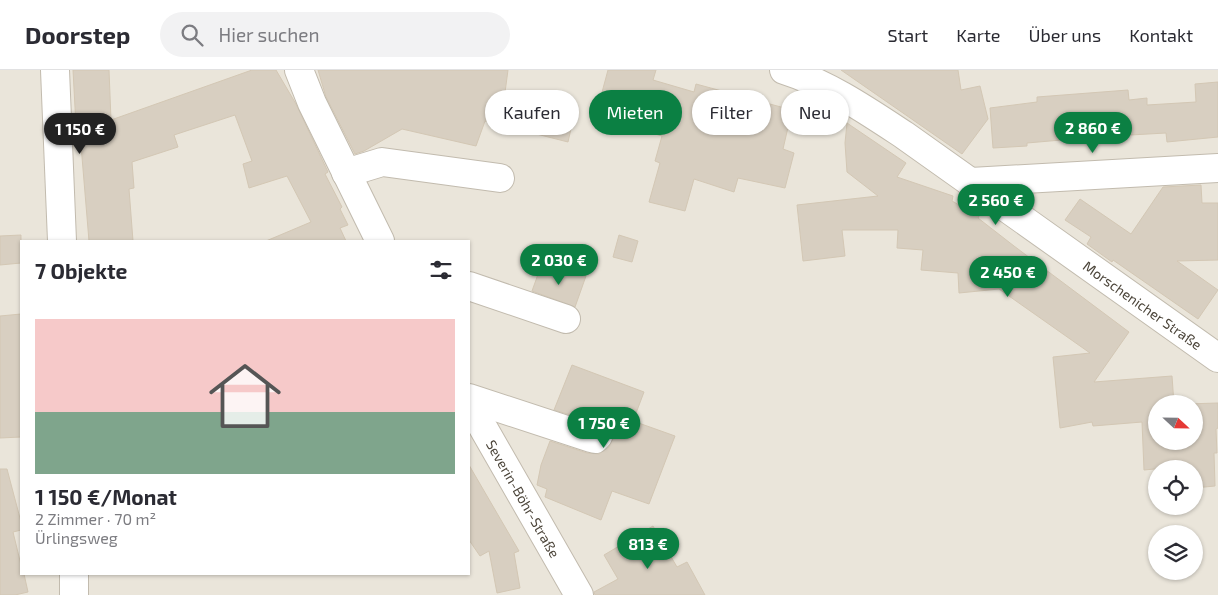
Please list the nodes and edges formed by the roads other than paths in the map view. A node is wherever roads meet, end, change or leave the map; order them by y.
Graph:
1 (55, 70) edge
2 (299, 70) edge
3 (784, 70) edge
4 (1218, 168) edge
5 (346, 173) junction
6 (500, 178) dead end
7 (971, 182) junction
8 (62, 240) edge
9 (380, 240) edge
10 (470, 286) edge
11 (566, 319) dead end
12 (1218, 358) edge
13 (470, 398) edge
14 (470, 407) edge
15 (603, 424) dead end
16 (478, 440) edge
17 (74, 575) edge
18 (74, 595) edge
19 (579, 595) edge

1 - 8 street
2 - 5 street
3 - 7 street, Morschenicher Straße
4 - 7 street
5 - 6 street
5 - 9 street
7 - 12 street, Morschenicher Straße
10 - 11 street
13 - 15 street
14 - 16 street, Severin-Böhr-Straße
16 - 19 street, Severin-Böhr-Straße
17 - 18 street

